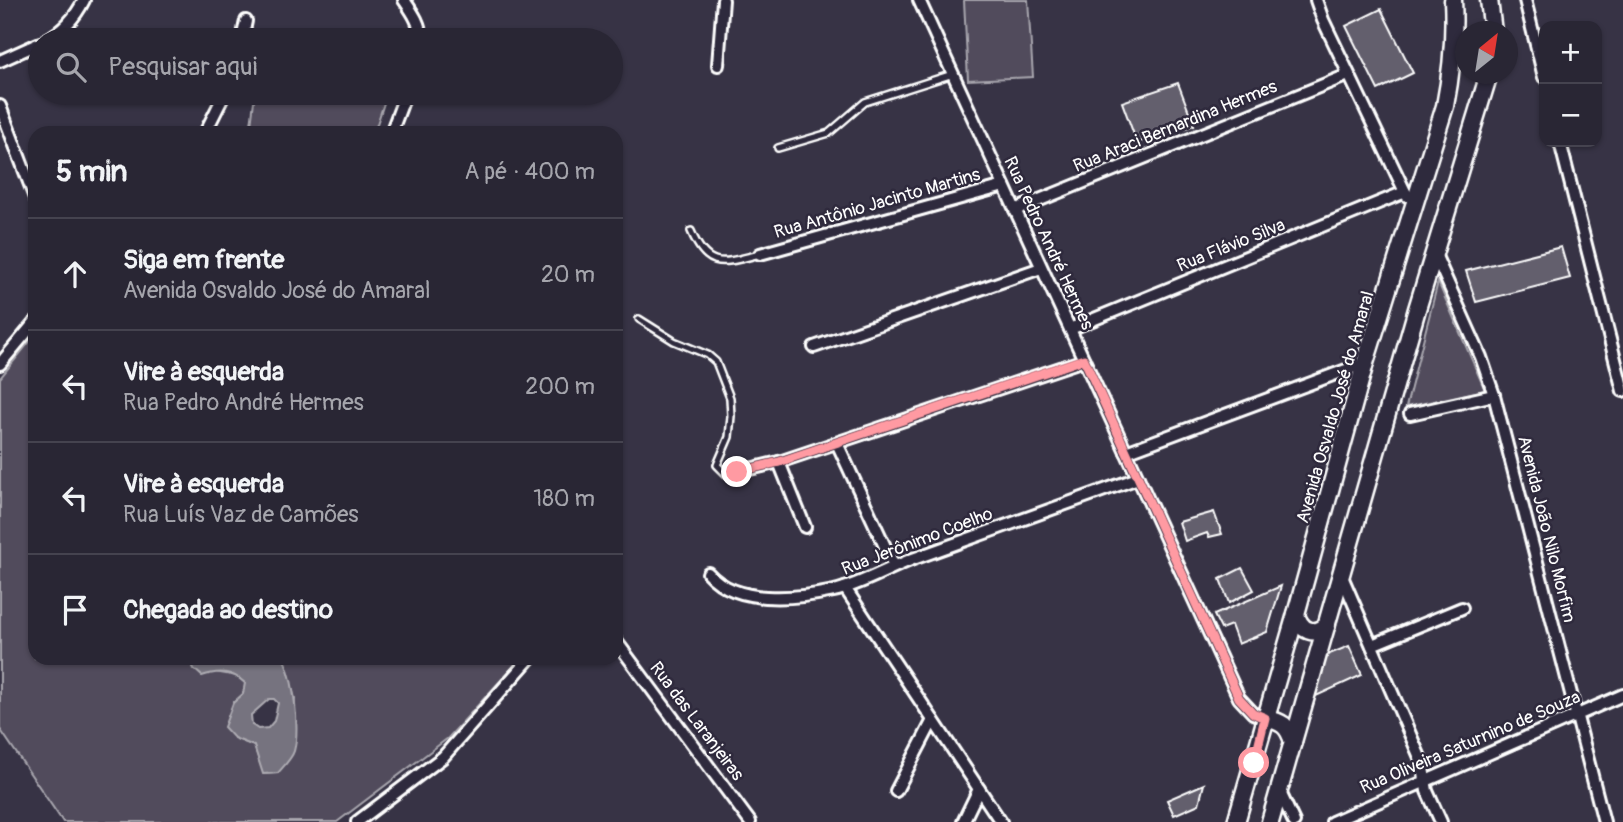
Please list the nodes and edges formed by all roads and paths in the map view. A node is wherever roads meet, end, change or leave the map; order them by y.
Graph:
1 (83, 0) edge
2 (404, 0) edge
3 (723, 0) edge
4 (919, 0) edge
5 (1316, 0) edge
6 (1453, 0) edge
7 (1489, 0) edge
8 (1525, 0) edge
9 (246, 21) dead end
10 (1492, 21) edge
11 (64, 28) edge
12 (245, 28) edge
13 (420, 28) edge
14 (28, 48) edge
15 (1539, 57) edge
16 (0, 61) edge
17 (718, 65) dead end
18 (953, 74) junction
19 (1349, 75) junction
20 (1486, 84) edge
21 (219, 105) edge
22 (402, 105) edge
23 (0, 106) edge
24 (208, 126) edge
25 (394, 126) edge
26 (1561, 147) edge
27 (778, 148) dead end
28 (28, 180) edge
29 (1004, 186) junction
30 (1405, 192) junction
31 (1413, 208) junction
32 (1015, 210) junction
33 (691, 231) dead end
34 (1434, 252) junction
35 (760, 254) joint
36 (1041, 268) junction
37 (639, 319) dead end
38 (28, 330) edge
39 (1070, 330) junction
40 (814, 347) dead end
41 (1084, 359) junction
42 (1365, 363) junction
43 (0, 364) edge
44 (1623, 391) edge
45 (1494, 395) junction
46 (1410, 414) dead end
47 (837, 443) junction
48 (1126, 452) junction
49 (779, 462) junction
50 (737, 472) joint
51 (1138, 478) junction
52 (805, 527) dead end
53 (894, 566) junction
54 (708, 573) dead end
55 (1341, 574) junction
56 (845, 588) junction
57 (1462, 608) dead end
58 (1296, 614) junction
59 (1328, 625) junction
60 (1372, 645) junction
61 (623, 651) edge
62 (524, 665) edge
63 (1623, 695) edge
64 (1576, 716) junction
65 (1265, 718) junction
66 (933, 720) junction
67 (1293, 742) junction
68 (1426, 781) junction
69 (979, 789) junction
70 (1279, 790) junction
71 (896, 791) dead end
72 (357, 822) edge
73 (750, 822) edge
74 (963, 822) edge
75 (1001, 822) edge
76 (1236, 822) edge
77 (1270, 822) edge
78 (1294, 822) edge
79 (1332, 822) edge
80 (1441, 822) edge
81 (1604, 822) edge

1 - 11 street
2 - 13 street
3 - 17 street
4 - 18 street, Rua Pedro André Hermes
5 - 19 street
6 - 31 main road, Avenida Osvaldo José do Amaral
7 - 10 main road
8 - 15 street
9 - 12 street
14 - 16 street
18 - 27 lane
18 - 29 street, Rua Pedro André Hermes
19 - 30 street
19 - 32 street, Rua Araci Bernardina Hermes
20 - 34 main road
21 - 24 street
22 - 25 street
23 - 28 street
26 - 44 street
29 - 32 street, Rua Pedro André Hermes
29 - 35 street, Rua Antônio Jacinto Martins
30 - 31 street
30 - 39 street, Rua Flávio Silva
31 - 42 main road, Avenida Osvaldo José do Amaral
32 - 36 street, Rua Pedro André Hermes
33 - 35 lane
34 - 45 street, Avenida João Nilo Morfim
34 - 55 main road
36 - 39 street, Rua Pedro André Hermes
36 - 40 street
37 - 50 lane
38 - 43 street
39 - 41 street, Rua Pedro André Hermes
41 - 47 street
41 - 48 street, Rua Pedro André Hermes
42 - 48 street
42 - 58 main road, Avenida Osvaldo José do Amaral
45 - 46 street
45 - 64 street, Avenida João Nilo Morfim
47 - 49 street
47 - 53 street
48 - 51 street, Rua Pedro André Hermes
49 - 50 street
49 - 52 street
51 - 53 street, Rua Jerônimo Coelho
51 - 65 street, Rua Pedro André Hermes
53 - 56 street, Rua Jerônimo Coelho
54 - 56 street, Rua Jerônimo Coelho
55 - 59 main road
55 - 60 street
56 - 66 street
57 - 60 street
58 - 59 main road
58 - 65 main road, Avenida Osvaldo José do Amaral
59 - 67 main road
60 - 68 street
61 - 73 street, Rua das Laranjeiras
62 - 72 street
63 - 64 street, Rua Oliveira Saturnino de Souza
64 - 68 street, Rua Oliveira Saturnino de Souza
64 - 81 street, Avenida João Nilo Morfim
65 - 67 main road
65 - 76 main road, Avenida Osvaldo José do Amaral
66 - 69 street
66 - 71 street
67 - 70 main road
68 - 79 street, Rua Oliveira Saturnino de Souza
68 - 80 street
69 - 74 street
69 - 75 street
70 - 77 main road
70 - 78 street

